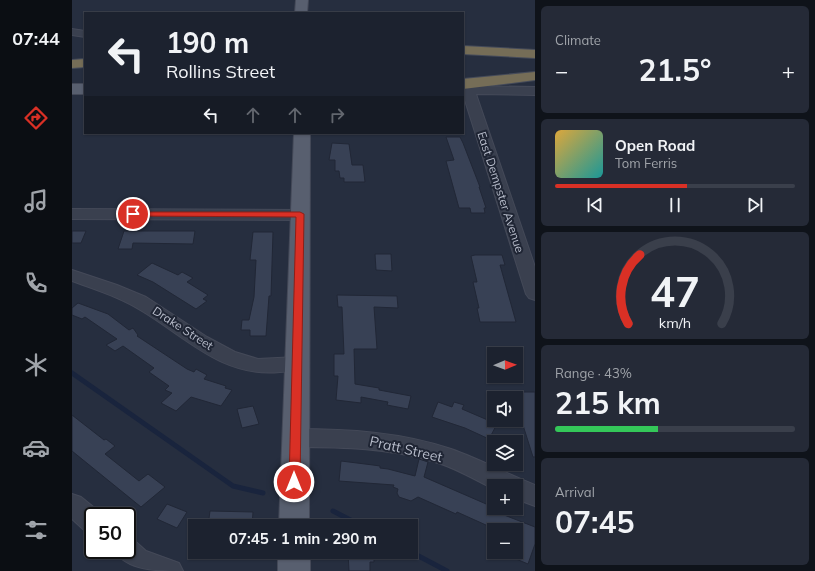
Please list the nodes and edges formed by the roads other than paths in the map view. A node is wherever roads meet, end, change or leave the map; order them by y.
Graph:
1 (302, 0) edge
2 (301, 12) edge
3 (72, 32) edge
4 (84, 34) edge
5 (464, 50) edge
6 (535, 54) edge
7 (84, 64) edge
8 (72, 65) edge
9 (485, 65) dead end
10 (535, 65) edge
11 (464, 75) edge
12 (72, 76) edge
13 (84, 76) edge
14 (535, 76) edge
15 (465, 88) edge
16 (72, 89) edge
17 (84, 89) edge
18 (535, 91) edge
19 (302, 134) edge
20 (72, 214) edge
21 (300, 214) junction
22 (72, 274) edge
23 (535, 294) edge
24 (297, 364) junction
25 (295, 438) junction
26 (496, 479) edge
27 (523, 491) edge
28 (535, 496) edge
29 (72, 504) edge
30 (84, 514) edge
31 (294, 519) edge
32 (136, 558) edge
33 (294, 559) edge
34 (170, 571) edge
35 (294, 571) edge

1 - 2 main road
3 - 4 street
5 - 6 highway
7 - 8 highway
9 - 10 highway
11 - 14 highway
12 - 13 highway
14 - 15 highway
15 - 18 street
15 - 23 street, East Dempster Avenue
16 - 17 main road
19 - 21 main road
20 - 21 street
21 - 24 main road
22 - 24 street, Drake Street
24 - 25 main road
25 - 26 street, Pratt Street
25 - 31 main road
27 - 28 street
29 - 30 street
32 - 34 street
33 - 35 main road

